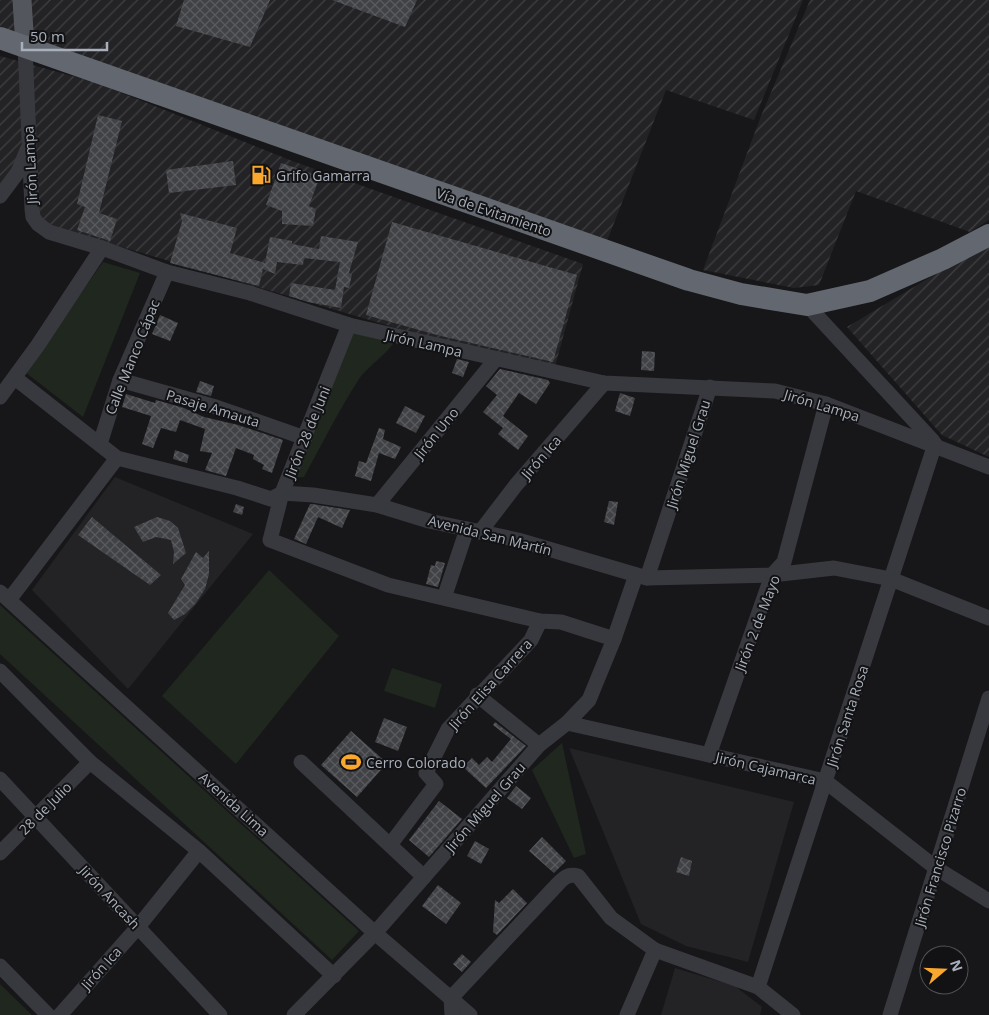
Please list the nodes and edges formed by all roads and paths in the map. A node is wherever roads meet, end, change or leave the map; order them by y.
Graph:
1 (22, 0) edge
2 (0, 38) edge
3 (25, 47) junction
4 (29, 146) junction
5 (0, 196) edge
6 (989, 235) edge
7 (102, 248) junction
8 (167, 272) junction
9 (807, 305) junction
10 (349, 325) junction
11 (495, 360) junction
12 (15, 378) junction
13 (120, 380) junction
14 (604, 383) junction
15 (710, 386) junction
16 (0, 397) edge
17 (826, 404) junction
18 (306, 438) junction
19 (100, 444) junction
20 (935, 444) junction
21 (118, 458) junction
22 (989, 467) edge
23 (282, 493) junction
24 (377, 505) junction
25 (473, 531) junction
26 (772, 575) junction
27 (642, 576) junction
28 (891, 580) junction
29 (4, 596) edge
30 (444, 598) junction
31 (989, 618) edge
32 (540, 621) junction
33 (614, 639) junction
34 (0, 670) edge
35 (477, 695) junction
36 (989, 698) edge
37 (567, 723) junction
38 (539, 746) junction
39 (709, 756) junction
40 (90, 762) junction
41 (301, 762) dead end
42 (0, 780) edge
43 (825, 781) junction
44 (35, 818) junction
45 (390, 845) junction
46 (199, 851) junction
47 (0, 853) edge
48 (936, 868) junction
49 (424, 877) junction
50 (989, 901) edge
51 (138, 927) junction
52 (376, 932) junction
53 (655, 950) junction
54 (0, 966) edge
55 (334, 976) junction
56 (758, 987) junction
57 (451, 998) junction
58 (48, 1015) edge
59 (60, 1015) edge
60 (220, 1015) edge
61 (294, 1015) edge
62 (452, 1015) edge
63 (470, 1015) edge
64 (627, 1015) edge
65 (794, 1015) edge
66 (890, 1015) edge

1 - 3 main road
2 - 3 highway, Vía de Evitamiento
3 - 4 street, Jirón Lampa
3 - 9 highway, Vía de Evitamiento
4 - 5 street
4 - 7 street, Jirón Lampa
6 - 9 highway, Vía de Evitamiento
7 - 8 street, Jirón Lampa
7 - 12 street
8 - 10 street, Jirón Lampa
8 - 13 street, Calle Manco Cápac
9 - 20 street
10 - 11 street, Jirón Lampa
10 - 18 street, Jirón 28 de Juni
11 - 14 street, Jirón Lampa
11 - 24 street, Jirón Uno
12 - 16 street
12 - 19 street, Avenida San Martín
13 - 18 street, Pasaje Amauta
13 - 19 street, Calle Manco Cápac
14 - 15 street, Jirón Lampa
14 - 25 street, Jirón Ica
15 - 17 street, Jirón Lampa
15 - 27 street, Jirón Miguel Grau
17 - 20 street, Jirón Lampa
17 - 26 street, Jirón 2 de Mayo
18 - 23 street, Jirón 28 de Juni
19 - 21 street, Avenida San Martín
20 - 22 street, Jirón Lampa
20 - 28 street, Jirón Santa Rosa
21 - 23 street, Avenida San Martín
21 - 29 street
23 - 24 street, Avenida San Martín
23 - 30 street, Jirón 28 de Juni
24 - 25 street, Avenida San Martín
25 - 27 street, Avenida San Martín
25 - 30 street, Jirón Ica
26 - 27 street, Avenida San Martín
26 - 28 street, Avenida San Martín
26 - 39 street, Jirón 2 de Mayo
27 - 33 street, Jirón Miguel Grau
28 - 31 street, Avenida San Martín
28 - 43 street, Jirón Santa Rosa
29 - 52 street, Avenida Lima
30 - 32 street
32 - 33 street
32 - 35 street, Jirón Elisa Carrera
33 - 37 street, Jirón Miguel Grau
34 - 40 street
35 - 38 street
35 - 45 street, Jirón Elisa Carrera
36 - 48 street, Jirón Francisco Pizarro
37 - 38 street, Jirón Miguel Grau
37 - 39 street, Jirón Cajamarca
38 - 49 street, Jirón Miguel Grau
39 - 43 street, Jirón Cajamarca
40 - 44 street, 28 de Julio
40 - 46 street
41 - 45 street
42 - 44 street, Jirón Ancash
43 - 48 street, Jirón Cajamarca
43 - 56 street, Jirón Santa Rosa
44 - 47 street, 28 de Julio
44 - 51 street, Jirón Ancash
45 - 49 street
46 - 51 street, Jirón Ica
46 - 55 street
48 - 50 street, Jirón Cajamarca
48 - 66 street, Jirón Francisco Pizarro
49 - 52 street, Jirón Miguel Grau
51 - 59 street, Jirón Ica
51 - 60 street, Jirón Ancash
52 - 55 street, Jirón Miguel Grau
52 - 57 street, Avenida Lima
53 - 56 street
53 - 57 street
53 - 64 street
54 - 58 street
55 - 61 street, Jirón Miguel Grau
56 - 65 street
57 - 62 street
57 - 63 street, Avenida Lima

